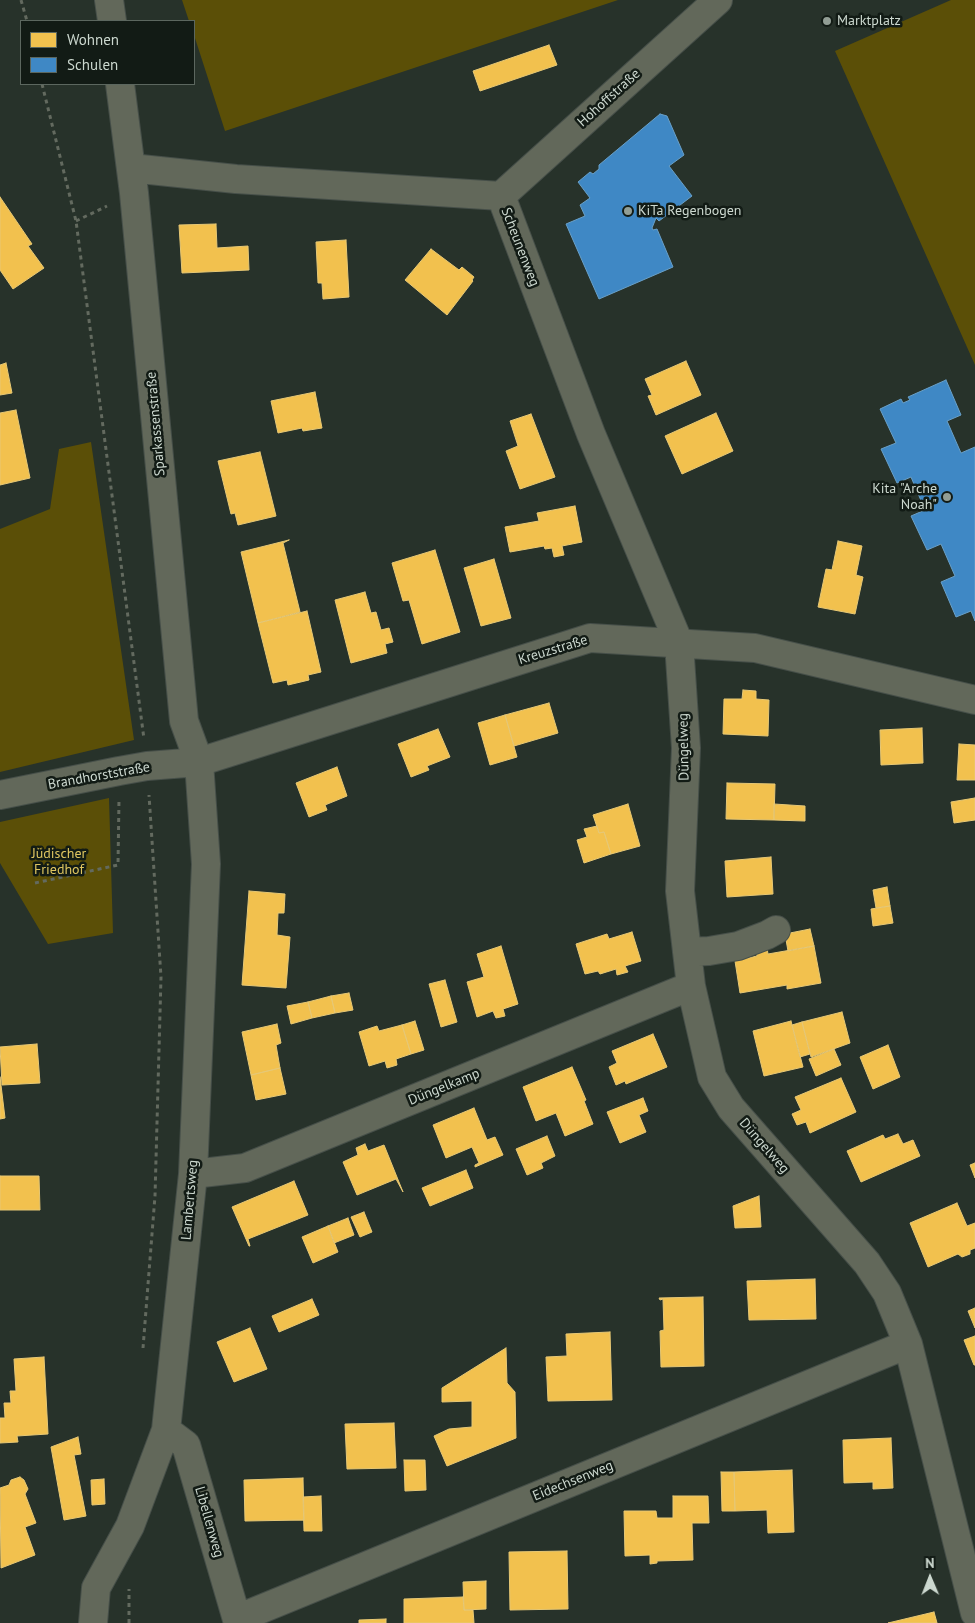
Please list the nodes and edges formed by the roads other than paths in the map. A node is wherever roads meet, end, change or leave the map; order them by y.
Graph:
1 (110, 0) edge
2 (718, 0) edge
3 (112, 20) edge
4 (120, 85) edge
5 (131, 168) junction
6 (501, 196) junction
7 (679, 643) junction
8 (975, 700) edge
9 (199, 762) junction
10 (0, 795) edge
11 (776, 930) dead end
12 (687, 952) junction
13 (691, 986) junction
14 (193, 1174) junction
15 (908, 1344) junction
16 (166, 1430) junction
17 (975, 1612) edge
18 (238, 1621) edge
19 (93, 1623) edge

1 - 3 street
2 - 6 street, Hohoffstraße
4 - 5 street, Sparkassenstraße
5 - 6 street, Scheunenweg
5 - 9 street, Sparkassenstraße
6 - 7 street, Scheunenweg
7 - 8 street, Kreuzstraße
7 - 9 street, Kreuzstraße
7 - 12 street, Düngelweg
9 - 10 street, Brandhorststraße
9 - 14 street, Lambertsweg
11 - 12 street
12 - 13 street, Düngelweg
13 - 14 street, Düngelkamp
13 - 15 street, Düngelweg
14 - 16 street, Lambertsweg
15 - 17 street, Düngelweg
15 - 18 street, Eidechsenweg
16 - 18 street, Libellenweg
16 - 19 street, Lambertsweg

